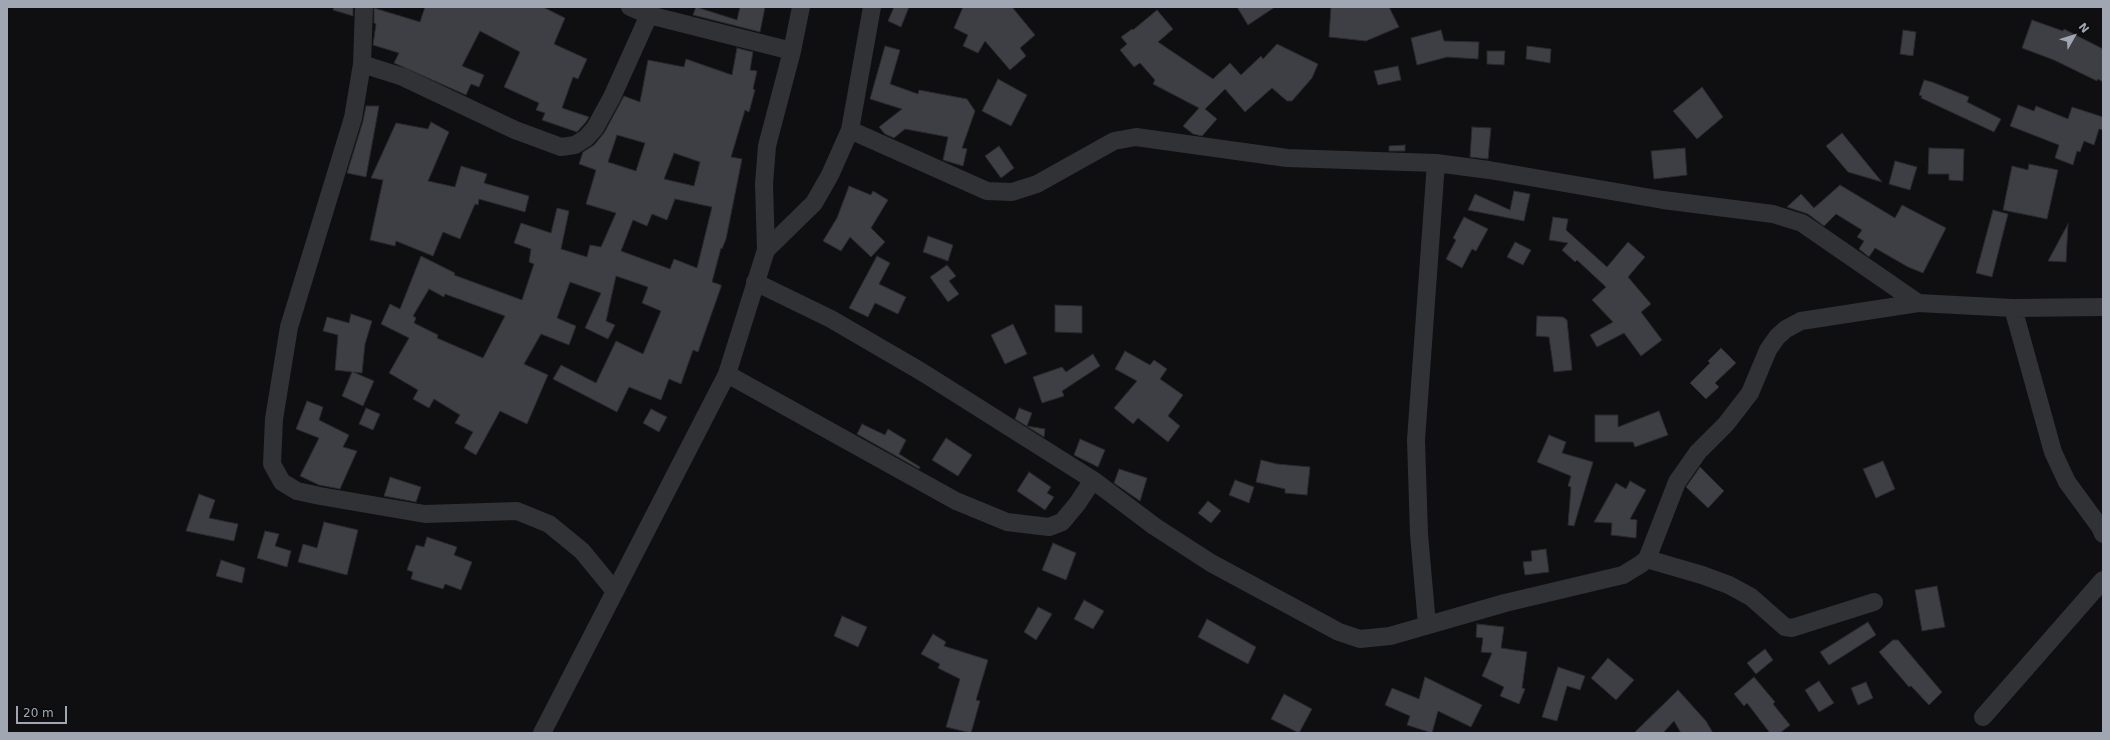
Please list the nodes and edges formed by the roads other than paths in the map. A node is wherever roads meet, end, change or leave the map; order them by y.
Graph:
1 (364, 7) edge
2 (630, 7) edge
3 (801, 7) edge
4 (872, 7) edge
5 (649, 15) junction
6 (792, 51) junction
7 (362, 64) junction
8 (850, 130) junction
9 (1436, 163) junction
10 (766, 250) junction
11 (755, 282) junction
12 (1918, 303) junction
13 (2103, 307) edge
14 (2013, 308) junction
15 (728, 374) junction
16 (1093, 480) junction
17 (2103, 534) edge
18 (1646, 559) junction
19 (2103, 580) edge
20 (614, 590) junction
21 (1874, 602) dead end
22 (1427, 625) junction
23 (1983, 717) dead end
24 (542, 733) edge

1 - 7 street
2 - 5 street
3 - 6 street
4 - 8 street
5 - 6 street
5 - 7 street
6 - 10 street
7 - 20 street
8 - 9 street
8 - 10 street
9 - 12 street
9 - 22 street
10 - 11 street
11 - 15 street
11 - 16 street
12 - 14 street
12 - 18 street
13 - 14 street
14 - 17 street
15 - 16 street
15 - 20 street
16 - 22 street
18 - 21 street
18 - 22 street
19 - 23 street
20 - 24 street

